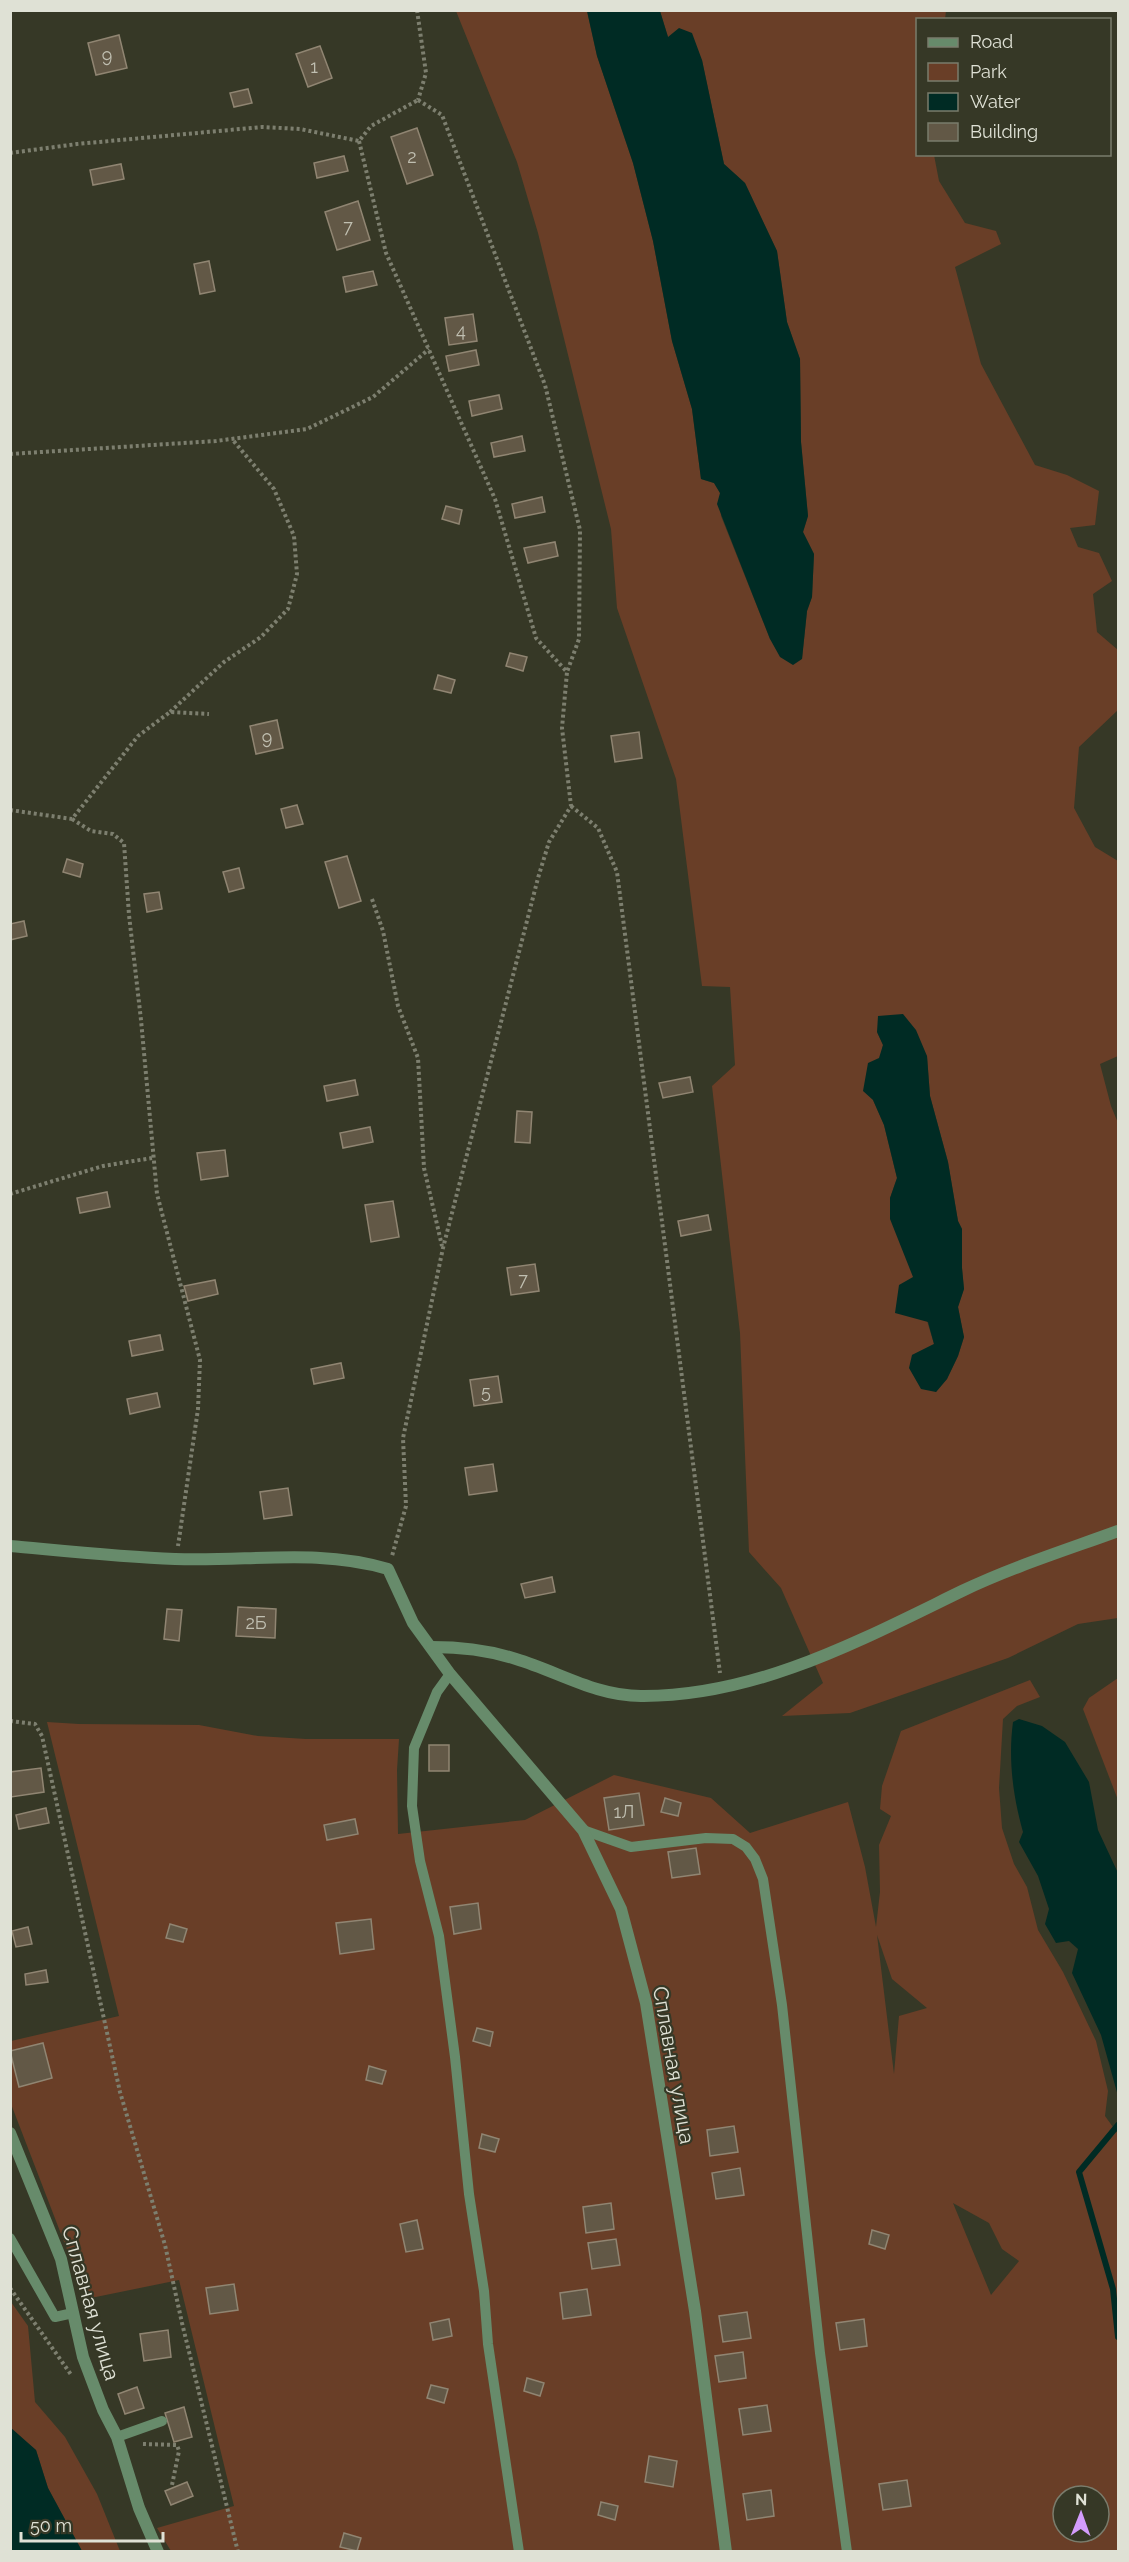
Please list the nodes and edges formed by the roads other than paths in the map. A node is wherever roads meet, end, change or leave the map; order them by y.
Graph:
1 (1119, 1531) edge
2 (10, 1546) edge
3 (432, 1647) junction
4 (450, 1674) junction
5 (583, 1830) junction
6 (10, 2133) edge
7 (10, 2238) edge
8 (73, 2313) junction
9 (162, 2421) dead end
10 (117, 2438) junction
11 (159, 2552) edge
12 (519, 2552) edge
13 (726, 2552) edge
14 (847, 2552) edge

1 - 3 street
2 - 3 street, Сплавная улица
3 - 4 street, Сплавная улица
4 - 5 street, Сплавная улица
4 - 12 lane
5 - 13 street, Сплавная улица
5 - 14 lane
6 - 8 street, Сплавная улица
7 - 8 lane
8 - 10 street, Сплавная улица
9 - 10 lane
10 - 11 street, Сплавная улица

